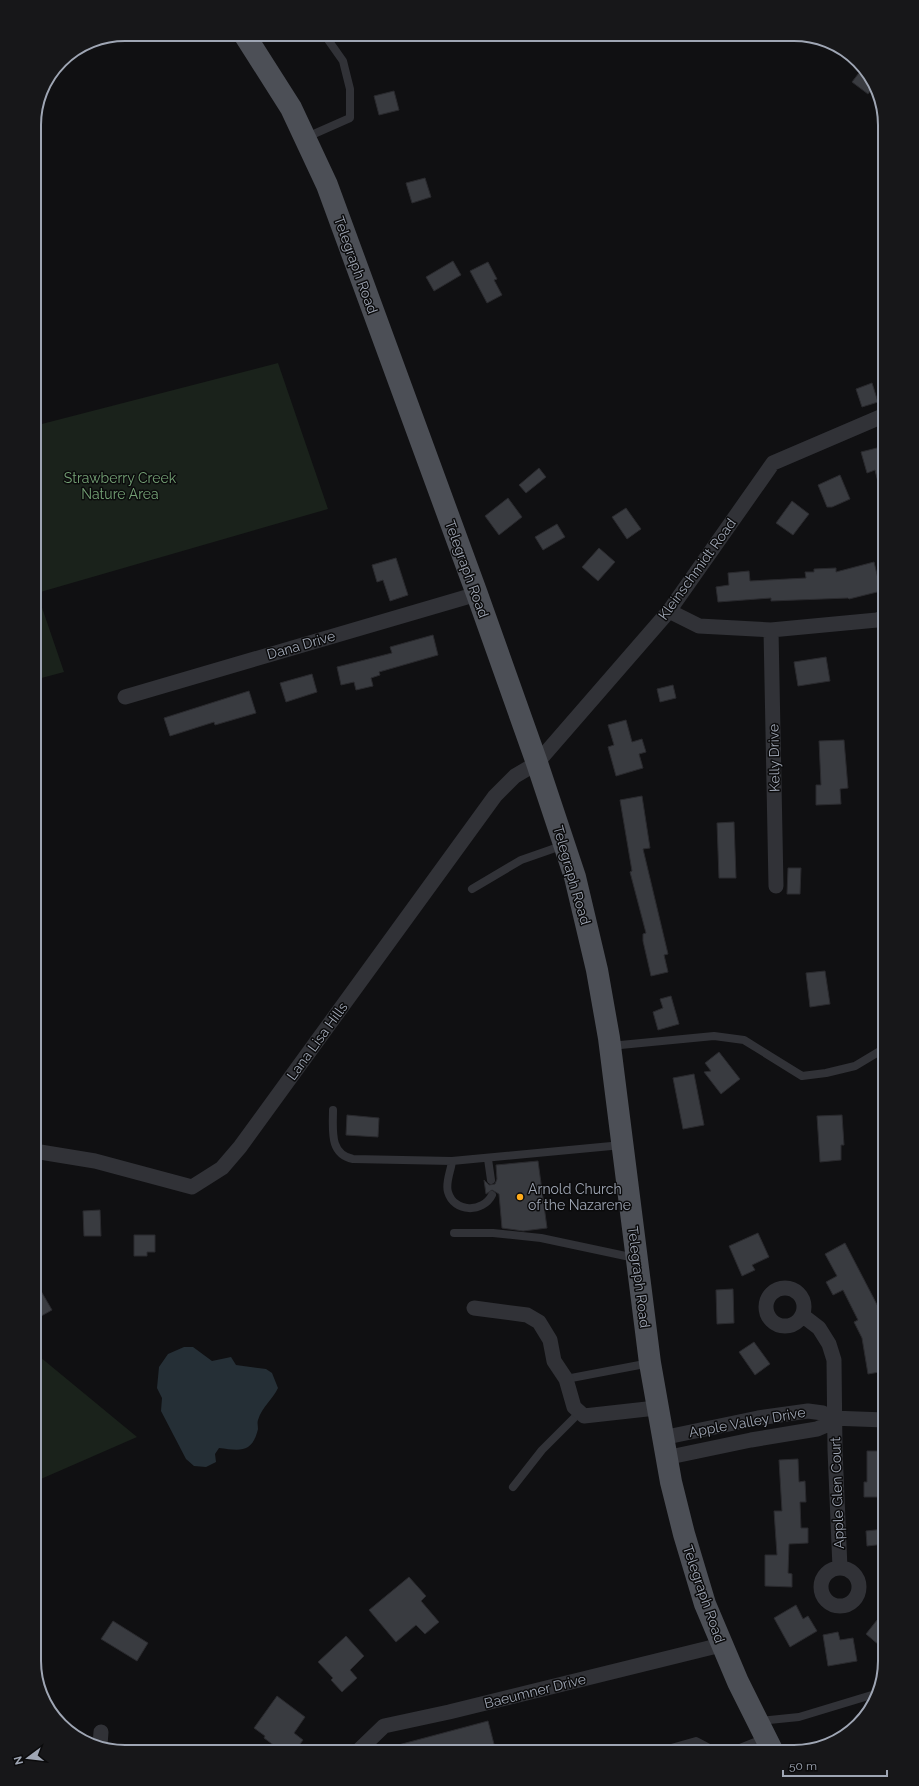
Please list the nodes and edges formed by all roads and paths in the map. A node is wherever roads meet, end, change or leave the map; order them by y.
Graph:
1 (248, 41) edge
2 (329, 41) edge
3 (306, 138) junction
4 (878, 418) edge
5 (477, 594) junction
6 (669, 611) junction
7 (878, 620) edge
8 (771, 630) junction
9 (125, 697) dead end
10 (537, 763) junction
11 (564, 845) junction
12 (776, 886) dead end
13 (472, 889) dead end
14 (610, 1046) junction
15 (878, 1052) edge
16 (334, 1110) dead end
17 (622, 1145) junction
18 (41, 1152) edge
19 (488, 1159) junction
20 (452, 1161) junction
21 (491, 1180) dead end
22 (492, 1195) dead end
23 (454, 1233) dead end
24 (637, 1258) junction
25 (474, 1308) dead end
26 (802, 1315) dead end
27 (650, 1363) junction
28 (566, 1380) junction
29 (656, 1408) junction
30 (580, 1412) junction
31 (833, 1418) junction
32 (878, 1420) edge
33 (663, 1448) junction
34 (513, 1487) dead end
35 (840, 1568) dead end
36 (721, 1645) junction
37 (870, 1695) edge
38 (765, 1737) edge
39 (364, 1745) edge
40 (682, 1745) edge
41 (704, 1745) edge
42 (746, 1745) edge

1 - 3 main road, Telegraph Road
2 - 3 lane
3 - 5 main road, Telegraph Road
4 - 6 street, Kleinschmidt Road
5 - 9 street, Dana Drive
5 - 10 main road, Telegraph Road
6 - 8 street
6 - 10 street, Kleinschmidt Road
7 - 8 street
8 - 12 street, Kelly Drive
10 - 11 main road, Telegraph Road
10 - 18 street, Lana Lisa Hills
11 - 13 lane
11 - 14 main road, Telegraph Road
14 - 15 lane
14 - 17 main road, Telegraph Road
16 - 20 lane
17 - 19 lane
17 - 24 main road, Telegraph Road
19 - 20 lane
19 - 21 lane
20 - 22 lane
23 - 24 lane
24 - 27 main road, Telegraph Road
25 - 28 street
26 - 31 street, Apple Glen Court
27 - 28 lane
27 - 29 main road, Telegraph Road
28 - 30 street
29 - 30 street
29 - 33 main road, Telegraph Road
30 - 34 lane
31 - 32 street, Apple Valley Drive
31 - 33 street, Apple Valley Drive
31 - 33 street, Apple Valley Drive
31 - 35 street, Apple Glen Court
33 - 36 main road, Telegraph Road
36 - 38 main road, Telegraph Road
36 - 39 street, Baeumner Drive
37 - 38 lane
38 - 42 lane
40 - 41 lane

